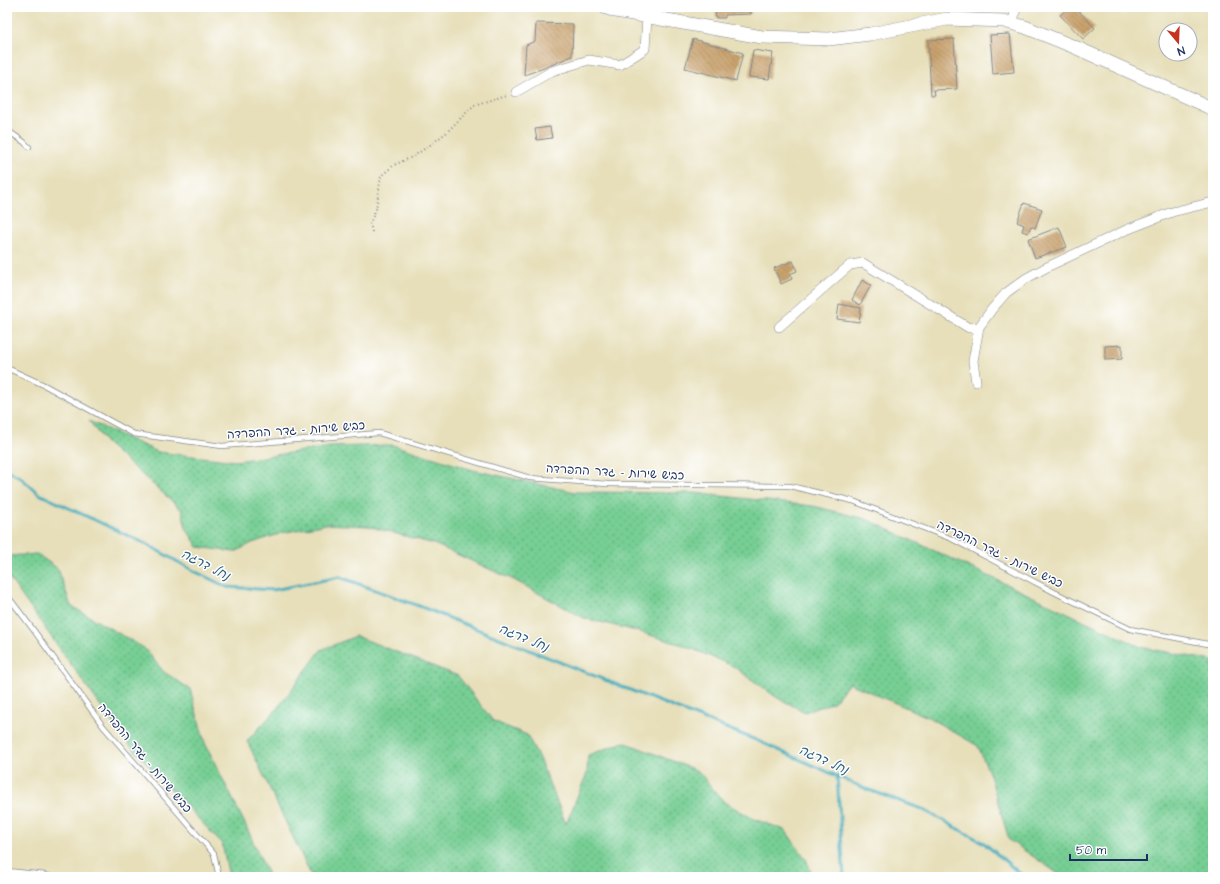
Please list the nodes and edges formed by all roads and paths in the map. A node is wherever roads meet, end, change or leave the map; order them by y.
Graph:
1 (1018, 7) edge
2 (613, 8) edge
3 (647, 17) junction
4 (1013, 23) junction
5 (516, 92) joint
6 (1213, 109) edge
7 (7, 130) edge
8 (29, 147) dead end
9 (1213, 202) edge
10 (372, 232) dead end
11 (779, 327) dead end
12 (979, 327) junction
13 (7, 368) edge
14 (976, 382) dead end
15 (7, 595) edge
16 (1213, 645) edge
17 (7, 871) edge
18 (52, 877) edge
19 (219, 877) edge

1 - 4 street
2 - 3 street
3 - 4 street
3 - 5 street
4 - 6 street
5 - 10 path
7 - 8 lane
9 - 12 street
11 - 12 street
12 - 14 street
13 - 16 lane, כביש שירות - גדר ההפרדה
15 - 19 lane, כביש שירות - גדר ההפרדה
17 - 18 lane

